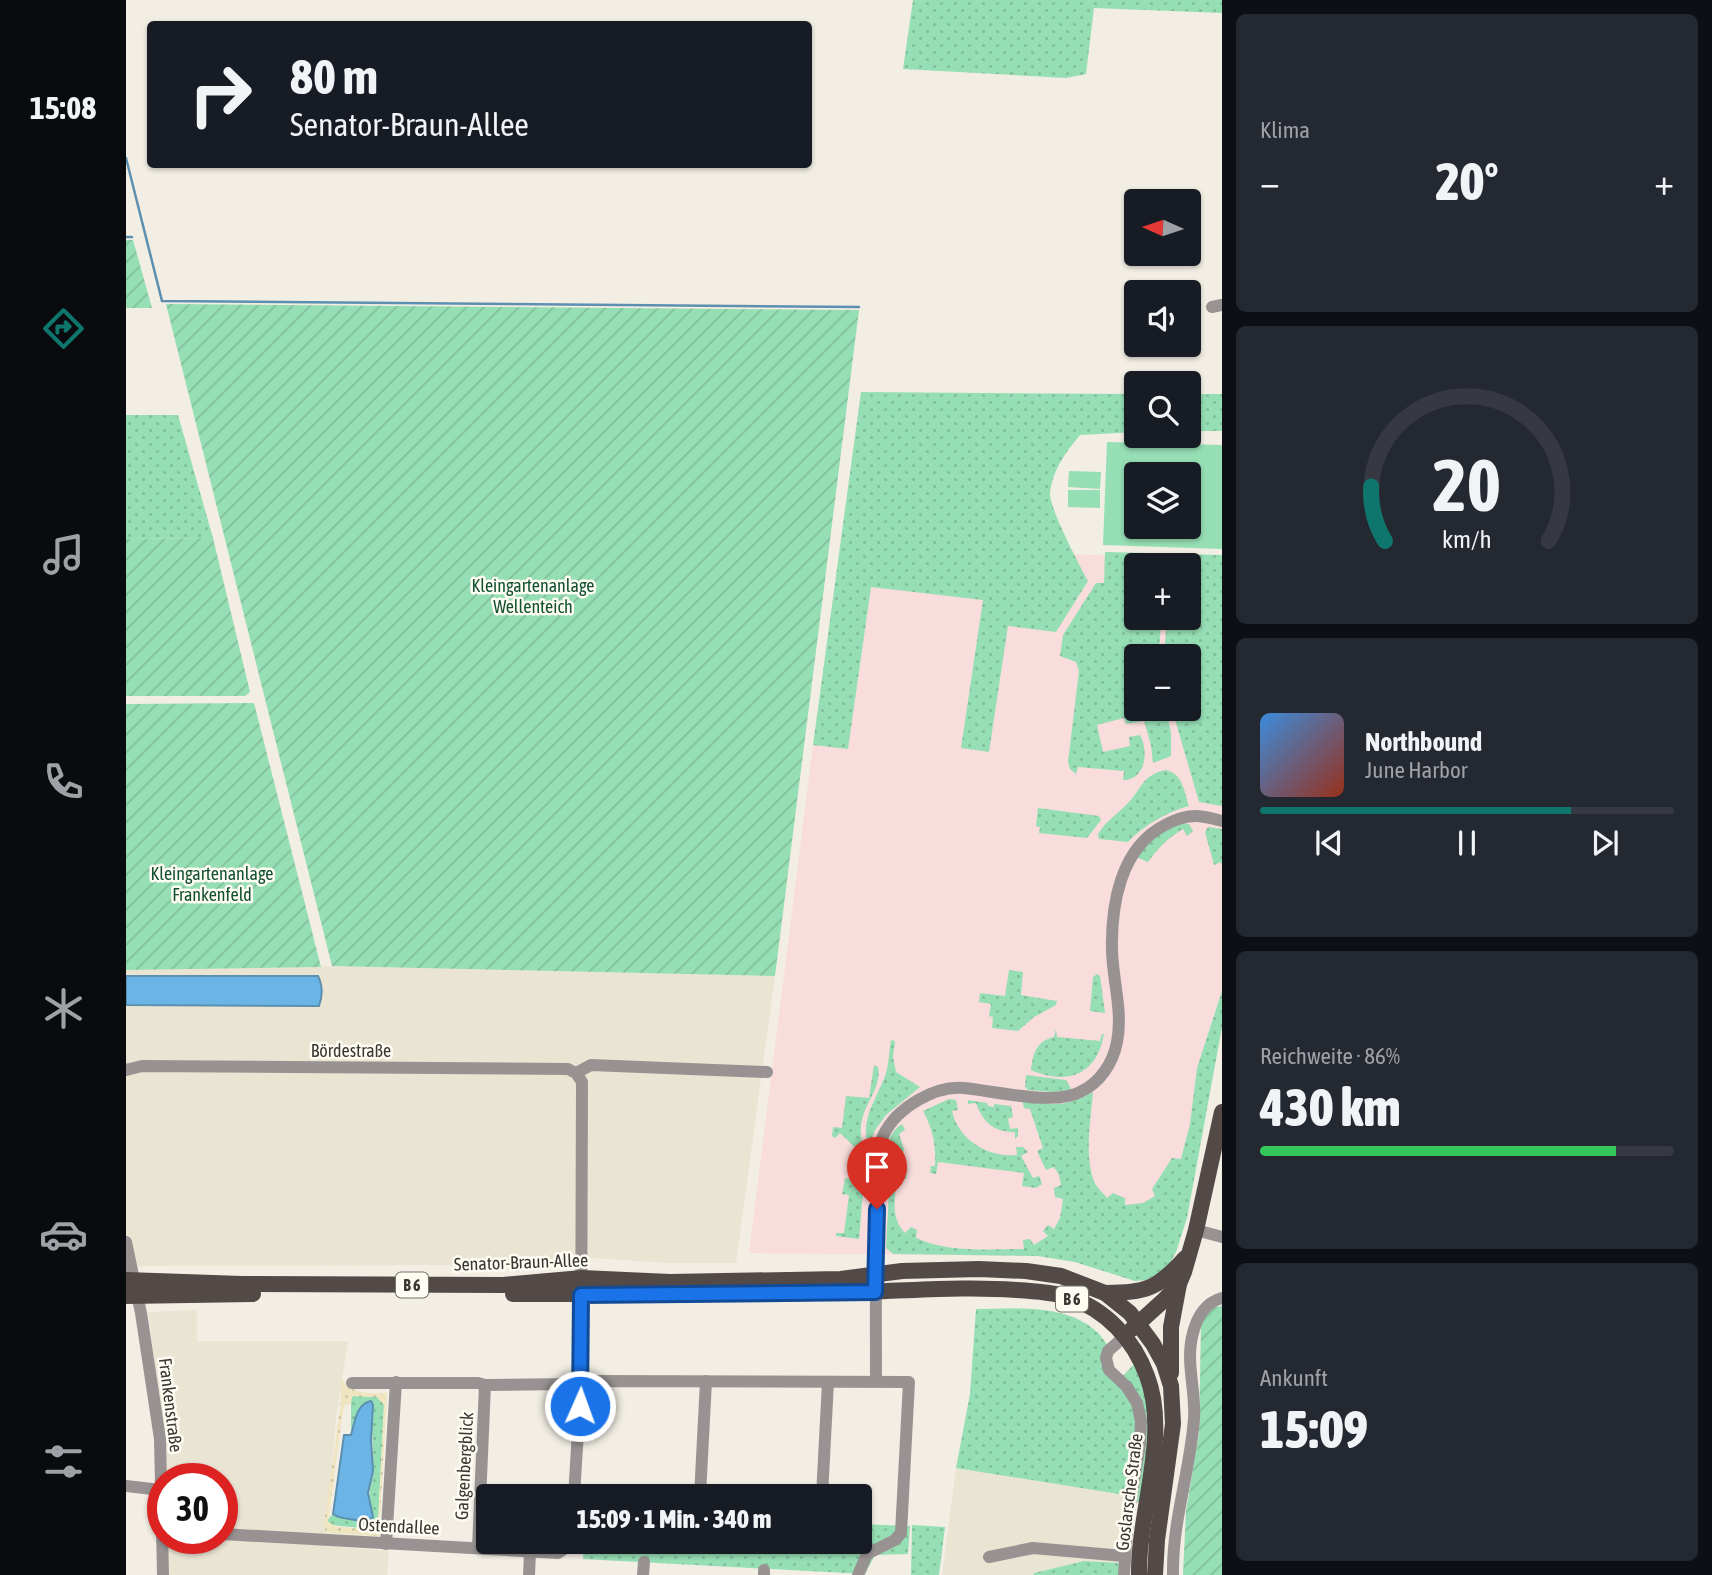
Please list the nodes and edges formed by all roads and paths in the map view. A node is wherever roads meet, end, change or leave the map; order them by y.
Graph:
1 (1222, 821) edge
2 (126, 1070) edge
3 (766, 1072) dead end
4 (576, 1073) junction
5 (1222, 1112) edge
6 (1196, 1230) junction
7 (1222, 1237) edge
8 (126, 1242) edge
9 (1191, 1251) junction
10 (130, 1280) edge
11 (875, 1283) junction
12 (1179, 1284) junction
13 (581, 1286) junction
14 (1105, 1293) junction
15 (132, 1296) edge
16 (1222, 1298) edge
17 (1139, 1323) junction
18 (1125, 1336) junction
19 (706, 1381) junction
20 (876, 1381) junction
21 (396, 1382) junction
22 (828, 1382) junction
23 (352, 1383) dead end
24 (581, 1383) junction
25 (485, 1385) junction
26 (1171, 1386) junction
27 (160, 1463) edge
28 (481, 1484) edge
29 (575, 1484) edge
30 (701, 1484) edge
31 (823, 1484) edge
32 (126, 1486) edge
33 (147, 1488) edge
34 (238, 1535) edge
35 (386, 1544) junction
36 (476, 1548) edge
37 (163, 1554) edge
38 (530, 1554) edge
39 (1124, 1556) junction
40 (989, 1557) dead end
41 (858, 1574) edge
42 (163, 1575) edge
43 (529, 1575) edge
44 (1124, 1575) edge
45 (1139, 1575) edge
46 (1155, 1575) edge
47 (1173, 1575) edge

1 - 11 street
2 - 4 street, Bördestraße
3 - 4 street, Bördestraße
4 - 13 street
5 - 6 main road, B 6
6 - 7 street
6 - 9 main road, B 6
8 - 10 street, Frankenstraße
9 - 12 main road, B 6
9 - 14 main road, B 6
10 - 13 main road, Senator-Braun-Allee / B 6
10 - 15 street, Frankenstraße
11 - 13 main road, Senator-Braun-Allee / B 6
11 - 14 main road, Senator-Braun-Allee / B 6
11 - 18 main road, Senator-Braun-Allee / B 6
11 - 20 street
12 - 17 main road, B 6
12 - 26 main road
13 - 15 main road, Senator-Braun-Allee / B 6
13 - 24 street
14 - 17 main road, Senator-Braun-Allee / B 6
15 - 27 street, Frankenstraße
16 - 47 street
17 - 18 main road, B 6
17 - 26 main road, Senator-Braun-Allee
18 - 39 street
18 - 45 main road, Goslarsche Straße
19 - 22 street
19 - 24 street
19 - 30 street
20 - 22 street
20 - 41 street
21 - 23 street
21 - 25 street
21 - 35 street
22 - 31 street
24 - 25 street
24 - 29 street
25 - 28 street, Galgenbergblick
26 - 46 main road
32 - 33 street
34 - 35 street, Ostendallee
35 - 36 street, Ostendallee
37 - 42 street, Frankenstraße
38 - 43 street
39 - 40 street
39 - 44 street

